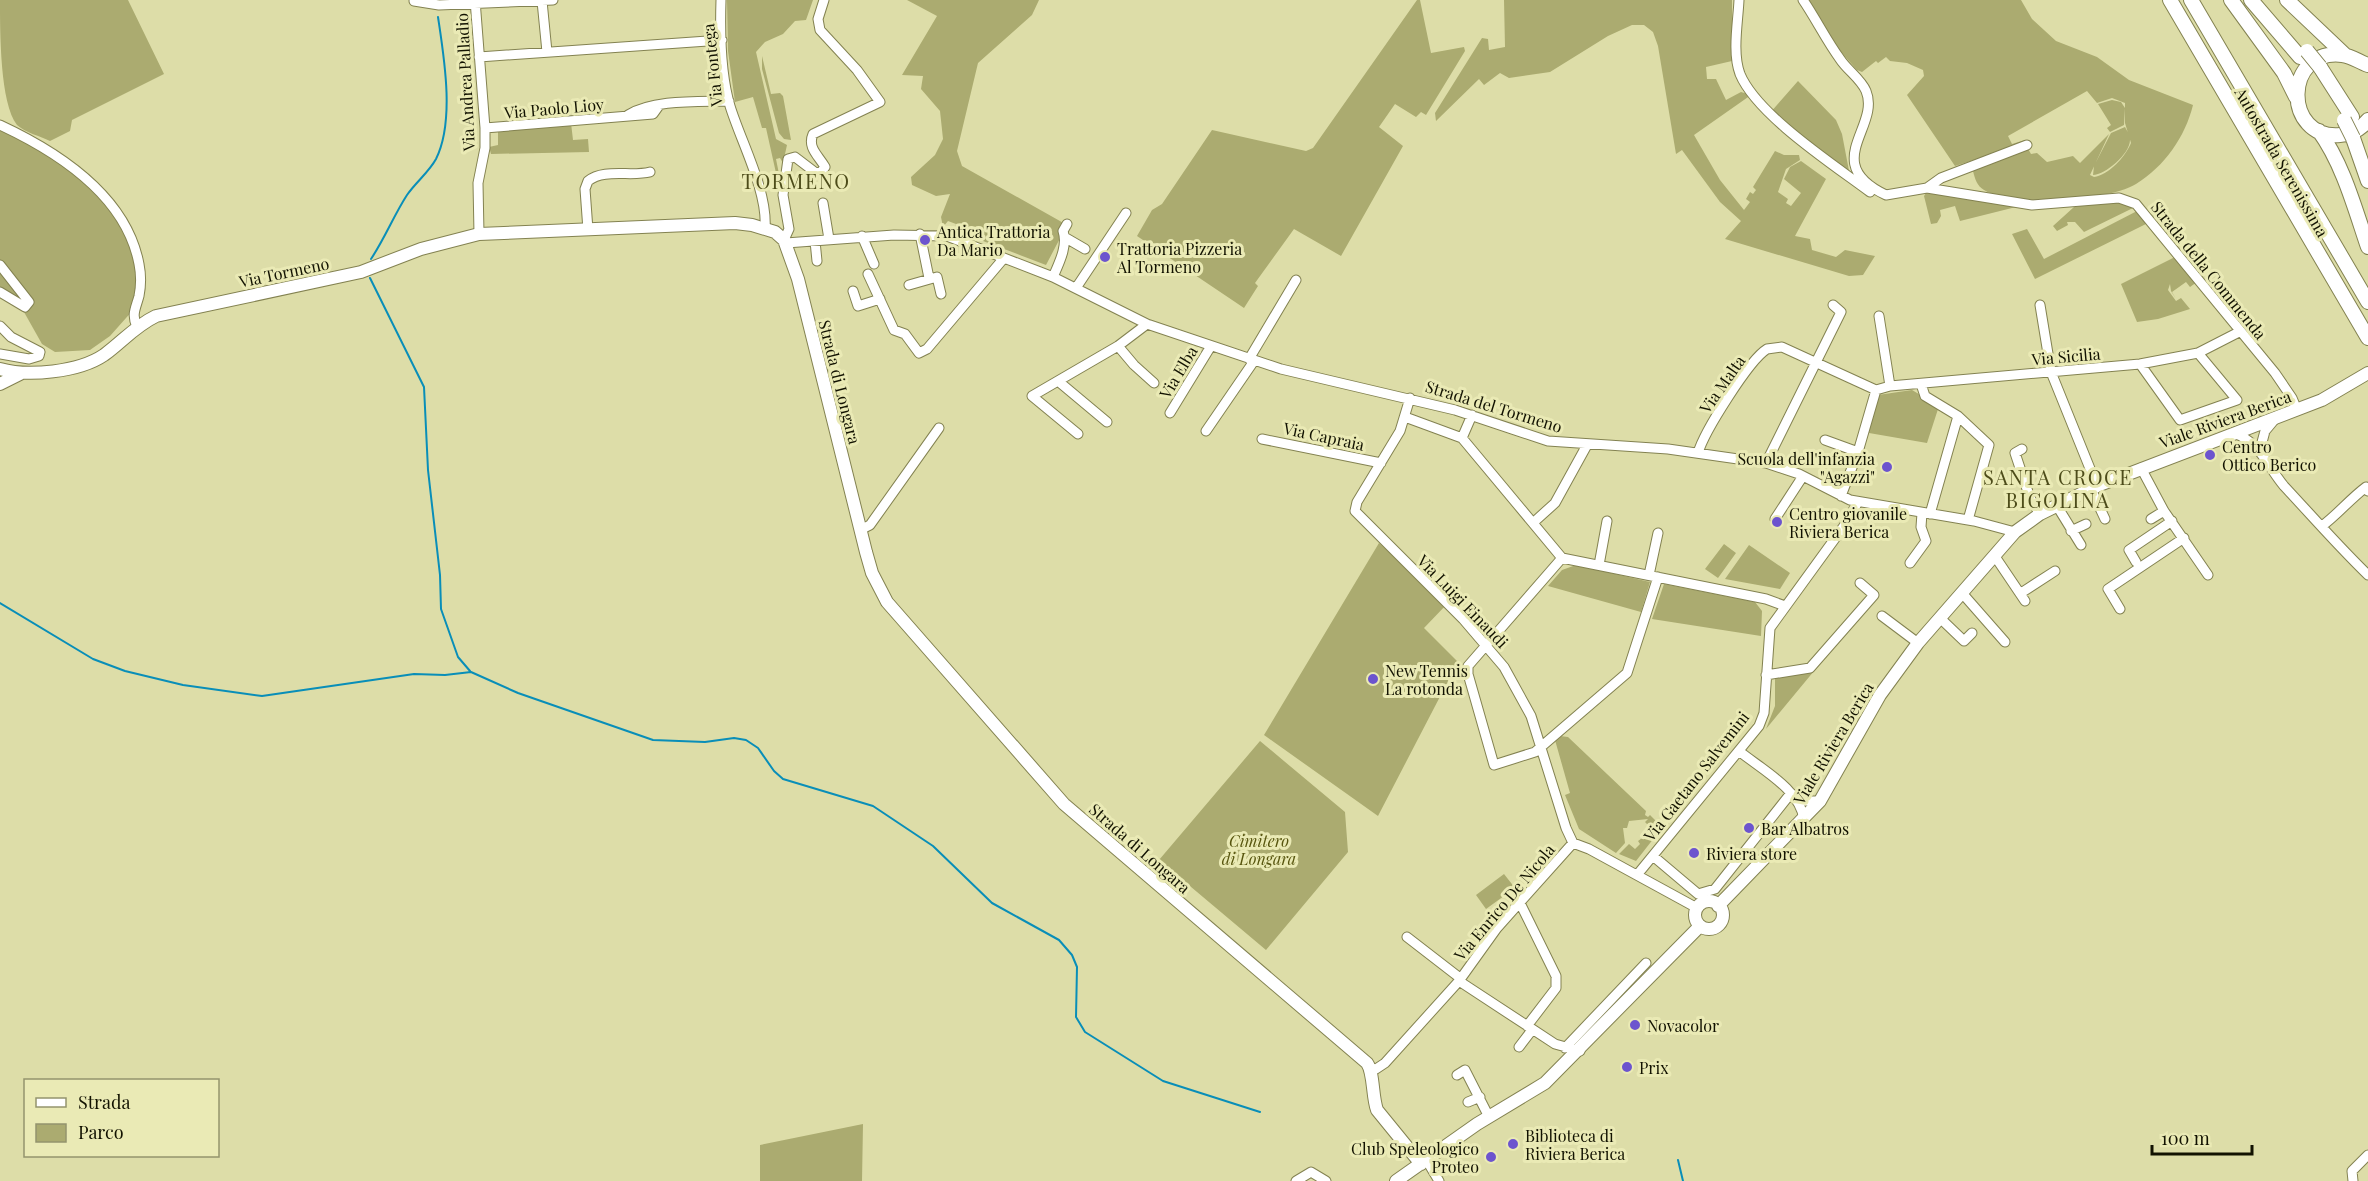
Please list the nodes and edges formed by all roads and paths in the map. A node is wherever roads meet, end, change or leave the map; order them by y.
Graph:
1 (553, 0) edge
2 (721, 0) edge
3 (824, 0) edge
4 (1739, 0) edge
5 (1803, 0) edge
6 (2170, 0) edge
7 (2191, 0) edge
8 (2231, 0) edge
9 (2251, 0) edge
10 (2262, 0) edge
11 (2287, 0) edge
12 (414, 1) edge
13 (542, 1) edge
14 (475, 2) edge
15 (722, 40) junction
16 (547, 52) junction
17 (2303, 54) junction
18 (2345, 56) junction
19 (479, 57) junction
20 (2366, 66) edge
21 (2296, 98) junction
22 (729, 101) junction
23 (2368, 120) edge
24 (0, 125) edge
25 (485, 128) junction
26 (2319, 131) junction
27 (2356, 136) junction
28 (2027, 145) dead end
29 (2368, 152) edge
30 (650, 172) dead end
31 (2368, 181) edge
32 (1927, 188) junction
33 (1880, 192) junction
34 (823, 203) dead end
35 (1126, 213) dead end
36 (1067, 224) dead end
37 (765, 229) junction
38 (588, 230) junction
39 (479, 234) junction
40 (920, 234) junction
41 (862, 236) junction
42 (1066, 238) junction
43 (829, 239) junction
44 (785, 241) junction
45 (815, 241) junction
46 (2368, 247) edge
47 (1085, 249) dead end
48 (1004, 258) junction
49 (817, 261) dead end
50 (874, 264) dead end
51 (0, 265) edge
52 (868, 274) dead end
53 (1053, 277) junction
54 (929, 278) junction
55 (1296, 280) dead end
56 (909, 285) dead end
57 (1076, 288) junction
58 (853, 291) dead end
59 (0, 292) edge
60 (941, 294) dead end
61 (880, 299) junction
62 (2368, 302) edge
63 (1833, 305) dead end
64 (2040, 305) dead end
65 (1879, 316) dead end
66 (1147, 324) junction
67 (0, 326) edge
68 (137, 327) junction
69 (2239, 332) junction
70 (2368, 338) edge
71 (1118, 346) junction
72 (1211, 346) junction
73 (2198, 353) junction
74 (0, 354) edge
75 (1252, 360) junction
76 (1815, 362) junction
77 (2140, 363) junction
78 (2051, 372) junction
79 (2368, 373) edge
80 (1, 376) edge
81 (1058, 381) junction
82 (1154, 383) dead end
83 (1922, 384) junction
84 (1890, 386) junction
85 (1876, 390) junction
86 (1410, 398) junction
87 (2297, 410) junction
88 (1170, 413) dead end
89 (1472, 415) junction
90 (1958, 416) junction
91 (1405, 417) junction
92 (2277, 418) junction
93 (1107, 422) dead end
94 (939, 428) dead end
95 (1206, 431) dead end
96 (2250, 432) junction
97 (1078, 434) dead end
98 (1462, 438) junction
99 (1262, 439) dead end
100 (1825, 440) dead end
101 (1587, 445) junction
102 (2022, 449) dead end
103 (2262, 450) junction
104 (1858, 452) junction
105 (1698, 453) junction
106 (1381, 463) junction
107 (1766, 463) junction
108 (2019, 466) junction
109 (2141, 468) junction
110 (2009, 471) dead end
111 (1803, 476) junction
112 (2094, 488) junction
113 (2368, 490) edge
114 (1841, 496) junction
115 (1858, 502) junction
116 (2057, 506) junction
117 (2164, 511) junction
118 (1926, 513) junction
119 (2040, 514) junction
120 (1775, 519) dead end
121 (2105, 519) dead end
122 (2151, 519) dead end
123 (1968, 520) junction
124 (1607, 521) dead end
125 (2172, 521) junction
126 (1534, 522) junction
127 (2086, 524) dead end
128 (2322, 526) junction
129 (861, 530) junction
130 (2071, 531) junction
131 (2015, 532) junction
132 (1658, 533) dead end
133 (2184, 538) junction
134 (2081, 545) dead end
135 (1994, 555) junction
136 (1562, 558) junction
137 (2136, 562) dead end
138 (1910, 563) dead end
139 (1599, 565) junction
140 (2055, 571) dead end
141 (2208, 575) dead end
142 (1653, 576) junction
143 (2368, 576) edge
144 (1860, 583) dead end
145 (1962, 593) junction
146 (1785, 606) junction
147 (2120, 609) dead end
148 (1882, 616) dead end
149 (1940, 618) junction
150 (1972, 633) dead end
151 (2005, 642) dead end
152 (1918, 643) junction
153 (1486, 645) junction
154 (1766, 675) junction
155 (1541, 747) junction
156 (1739, 751) junction
157 (1792, 795) junction
158 (1820, 801) junction
159 (1804, 820) junction
160 (1573, 843) junction
161 (1653, 856) junction
162 (1636, 875) junction
163 (1520, 903) junction
164 (1718, 906) junction
165 (1697, 908) junction
166 (1700, 926) junction
167 (1407, 937) dead end
168 (1646, 963) dead end
169 (1460, 980) junction
170 (1530, 1028) junction
171 (1560, 1046) junction
172 (1519, 1047) dead end
173 (1580, 1051) junction
174 (1370, 1068) junction
175 (1563, 1068) junction
176 (1457, 1075) dead end
177 (1480, 1097) junction
178 (1468, 1102) dead end
179 (1489, 1117) junction
180 (2368, 1155) edge
181 (1424, 1162) junction
182 (1296, 1181) edge
183 (1326, 1181) edge
184 (1395, 1181) edge
185 (1439, 1181) edge
186 (2353, 1181) edge

1 - 13 street
2 - 15 street, Via Fontega
3 - 44 street
4 - 33 street
5 - 33 street
6 - 70 highway, Autostrada Serenissima
7 - 62 highway, Autostrada Serenissima
8 - 21 highway
9 - 17 highway
10 - 17 highway
11 - 18 highway
12 - 14 street
13 - 14 street
13 - 16 street
14 - 19 street, Via Andrea Palladio
15 - 16 street
15 - 22 street, Via Fontega
16 - 19 street
17 - 27 highway, bridge
18 - 20 highway
18 - 21 highway
19 - 25 street, Via Andrea Palladio
21 - 26 highway
22 - 25 street, Via Paolo Lioy
22 - 37 street, Via Fontega
23 - 26 highway
24 - 68 street
25 - 39 street, Via Andrea Palladio
26 - 46 highway
27 - 29 highway
27 - 31 highway
28 - 32 street, Strada della Commenda
30 - 38 street
32 - 33 street, Strada della Commenda
32 - 69 street, Strada della Commenda
34 - 43 street
35 - 57 street
36 - 42 street
37 - 38 main road, Via Tormeno
37 - 44 main road, Via Tormeno
38 - 39 main road, Via Tormeno
39 - 68 main road, Via Tormeno
40 - 41 street, Strada del Tormeno
40 - 48 street, Strada del Tormeno
40 - 54 street
41 - 43 street, Strada del Tormeno
41 - 50 street
42 - 47 street
42 - 53 street
43 - 45 street, Strada del Tormeno
44 - 45 street, Strada del Tormeno
44 - 129 main road, Strada di Longara
45 - 49 street
48 - 53 street, Strada del Tormeno
48 - 61 street
51 - 59 street
52 - 61 street
53 - 57 street, Strada del Tormeno
54 - 56 street
54 - 60 street
55 - 75 street
57 - 66 street, Strada del Tormeno
58 - 61 street
63 - 76 street
64 - 78 street
65 - 84 street
66 - 71 street
66 - 72 street, Strada del Tormeno
67 - 74 street
68 - 80 main road, Via Tormeno
69 - 73 street, Via Sicilia
69 - 87 street, Strada della Commenda
71 - 81 street
71 - 82 street
72 - 75 street, Strada del Tormeno
72 - 88 street, Via Elba
73 - 77 street, Via Sicilia
73 - 77 street
75 - 86 street, Strada del Tormeno
75 - 95 street
76 - 85 street, Via Malta
76 - 105 street, Via Malta
76 - 107 street
77 - 78 street, Via Sicilia
78 - 83 street, Via Sicilia
78 - 112 street
79 - 87 main road, Viale Riviera Berica
81 - 93 street
81 - 97 street
83 - 84 street, Via Sicilia
83 - 90 street
84 - 85 street, Via Sicilia
85 - 104 street
86 - 89 street, Strada del Tormeno
86 - 91 street, Via Luigi Einaudi
87 - 92 main road, Viale Riviera Berica
89 - 98 street
89 - 101 street, Strada del Tormeno
90 - 118 street
90 - 123 street
91 - 98 street
91 - 106 street, Via Luigi Einaudi
92 - 96 main road, Viale Riviera Berica
92 - 103 street
94 - 129 street
96 - 103 street
96 - 103 street
96 - 109 main road, Viale Riviera Berica
98 - 126 street
99 - 106 street, Via Capraia
100 - 104 street
101 - 105 street, Strada del Tormeno
101 - 126 street
102 - 108 street
103 - 128 street
104 - 114 street
105 - 107 street, Strada del Tormeno
106 - 153 street, Via Luigi Einaudi
107 - 111 street, Strada del Tormeno
108 - 110 street
108 - 119 street
109 - 112 main road, Viale Riviera Berica
109 - 117 street
111 - 114 street, Strada del Tormeno
111 - 120 street
112 - 116 main road, Viale Riviera Berica
112 - 121 street
113 - 128 street
114 - 115 street, Strada del Tormeno
115 - 118 street, Strada del Tormeno
115 - 146 street, Via Gaetano Salvemini
116 - 119 main road, Viale Riviera Berica
116 - 130 street
117 - 122 street
117 - 125 street
118 - 123 street, Strada del Tormeno
118 - 138 street
119 - 131 main road, Viale Riviera Berica
123 - 131 street, Strada del Tormeno
124 - 139 street
125 - 133 street
125 - 137 street
126 - 136 street
127 - 130 street
128 - 143 street
129 - 174 main road, Strada di Longara
130 - 134 street
131 - 135 main road, Viale Riviera Berica
132 - 142 street
133 - 141 street
133 - 147 street
135 - 140 street
135 - 145 main road, Viale Riviera Berica
136 - 139 street
136 - 153 street
139 - 142 street
142 - 146 street
142 - 155 street
144 - 154 street
145 - 149 main road, Viale Riviera Berica
145 - 151 street
146 - 154 street, Via Gaetano Salvemini
148 - 152 street
149 - 150 street
149 - 152 main road, Viale Riviera Berica
152 - 158 main road, Viale Riviera Berica
153 - 155 street, Via Luigi Einaudi
153 - 155 street
154 - 156 street, Via Gaetano Salvemini
155 - 160 street, Via Luigi Einaudi
156 - 157 street
156 - 161 street, Via Gaetano Salvemini
157 - 158 street
157 - 159 street
157 - 161 street
158 - 159 main road, Viale Riviera Berica
159 - 164 main road, Viale Riviera Berica
160 - 162 street, Via Enrico De Nicola
160 - 163 street, Via Enrico De Nicola
161 - 162 street, Via Gaetano Salvemini
162 - 165 street, Via Enrico De Nicola
163 - 169 street, Via Enrico De Nicola
163 - 170 street
164 - 165 main road
164 - 166 main road, Viale Riviera Berica
165 - 166 main road
166 - 173 main road, Viale Riviera Berica
167 - 169 street, Via Enrico De Nicola
168 - 171 street
169 - 170 street
169 - 174 street, Via Enrico De Nicola
170 - 171 street
170 - 172 street
171 - 173 street
171 - 175 street
173 - 175 main road, Viale Riviera Berica
174 - 181 main road
175 - 179 main road, Viale Riviera Berica
176 - 177 street
177 - 178 street
177 - 179 street
179 - 181 main road, Viale Riviera Berica
180 - 186 street
181 - 184 main road, Viale Riviera Berica
181 - 185 street
182 - 183 street

